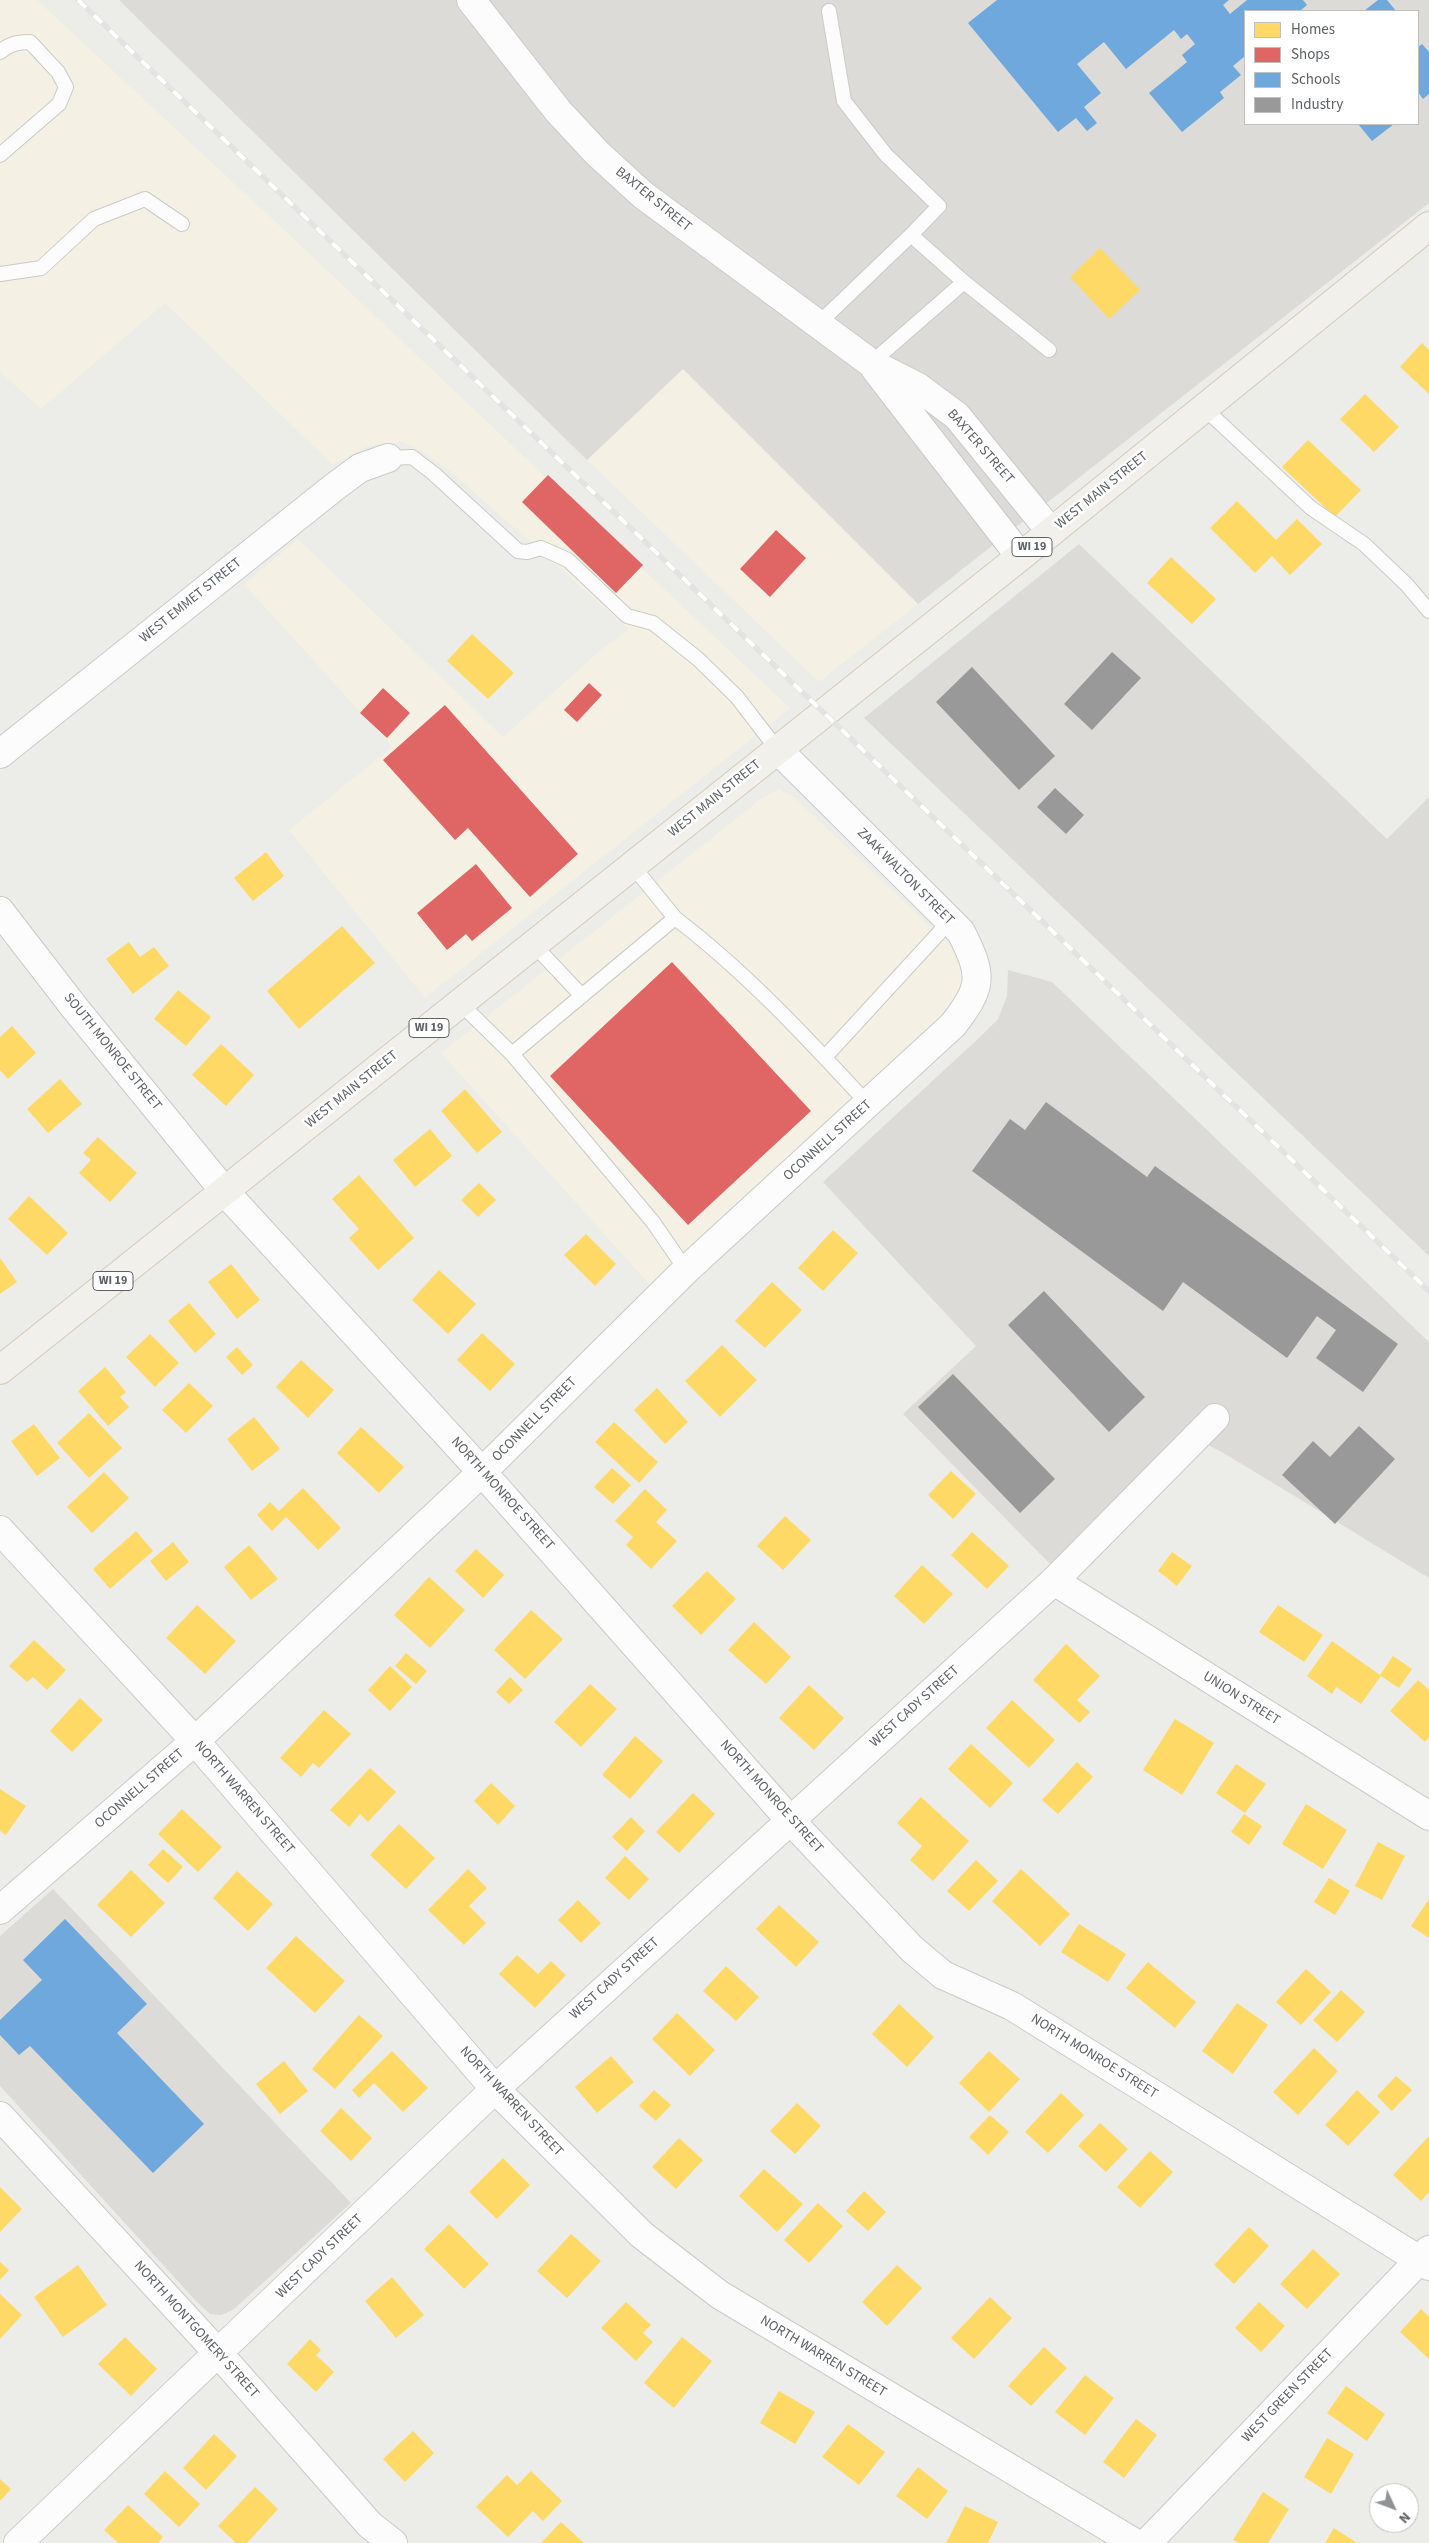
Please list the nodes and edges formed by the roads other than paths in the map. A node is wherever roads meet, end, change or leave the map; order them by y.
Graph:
1 (471, 0) edge
2 (828, 11) dead end
3 (0, 52) edge
4 (0, 155) edge
5 (182, 224) dead end
6 (1429, 226) edge
7 (911, 235) junction
8 (0, 274) edge
9 (964, 282) junction
10 (818, 324) junction
11 (1049, 350) dead end
12 (871, 363) junction
13 (1204, 408) junction
14 (388, 458) joint
15 (1051, 532) junction
16 (1020, 556) junction
17 (1429, 611) edge
18 (777, 750) junction
19 (0, 754) edge
20 (632, 865) junction
21 (0, 911) edge
22 (675, 918) junction
23 (950, 921) junction
24 (533, 944) junction
25 (582, 996) junction
26 (460, 1004) junction
27 (954, 1025) joint
28 (512, 1054) junction
29 (825, 1057) junction
30 (868, 1104) junction
31 (225, 1192) junction
32 (686, 1270) junction
33 (0, 1370) edge
34 (1215, 1418) dead end
35 (482, 1472) junction
36 (0, 1530) edge
37 (1054, 1581) junction
38 (195, 1741) junction
39 (1429, 1816) edge
40 (790, 1820) junction
41 (0, 1910) edge
42 (495, 2089) junction
43 (0, 2116) edge
44 (1426, 2259) edge
45 (219, 2354) junction
46 (18, 2543) edge
47 (393, 2543) edge
48 (1135, 2543) edge
49 (1146, 2543) edge

1 - 10 street, BAXTER STREET
2 - 7 lane
3 - 4 lane
5 - 8 lane
6 - 13 main road, WEST MAIN STREET / WI 19
7 - 9 lane
7 - 10 lane
9 - 11 lane
9 - 12 lane
10 - 12 street, BAXTER STREET
12 - 15 street, BAXTER STREET
12 - 16 street, BAXTER STREET
13 - 15 main road, WEST MAIN STREET / WI 19
13 - 17 lane
14 - 18 lane
14 - 19 street, WEST EMMET STREET
15 - 16 main road, WEST MAIN STREET / WI 19
16 - 18 main road, WEST MAIN STREET / WI 19
18 - 20 main road, WEST MAIN STREET / WI 19
18 - 23 street, ZAAK WALTON STREET
20 - 22 lane
20 - 24 main road, WEST MAIN STREET / WI 19
21 - 31 street, SOUTH MONROE STREET
22 - 25 lane
22 - 29 lane
23 - 27 street, ZAAK WALTON STREET
23 - 29 lane
24 - 25 lane
24 - 26 main road, WEST MAIN STREET / WI 19
25 - 28 lane
26 - 28 lane
26 - 31 main road, WEST MAIN STREET / WI 19
27 - 30 street, OCONNELL STREET
28 - 32 lane
29 - 30 lane
30 - 32 street, OCONNELL STREET
31 - 33 main road, WEST MAIN STREET / WI 19
31 - 35 street, NORTH MONROE STREET
32 - 35 street, OCONNELL STREET
34 - 37 street, WEST CADY STREET
35 - 38 street, OCONNELL STREET
35 - 40 street, NORTH MONROE STREET
36 - 38 street, NORTH WARREN STREET
37 - 39 street, UNION STREET
37 - 40 street, WEST CADY STREET
38 - 41 street, OCONNELL STREET
38 - 42 street, NORTH WARREN STREET
40 - 42 street, WEST CADY STREET
40 - 44 street, NORTH MONROE STREET
42 - 45 street, WEST CADY STREET
42 - 48 street, NORTH WARREN STREET
43 - 45 street, NORTH MONTGOMERY STREET
44 - 49 street, WEST GREEN STREET
45 - 46 street, WEST CADY STREET
45 - 47 street, NORTH MONTGOMERY STREET

